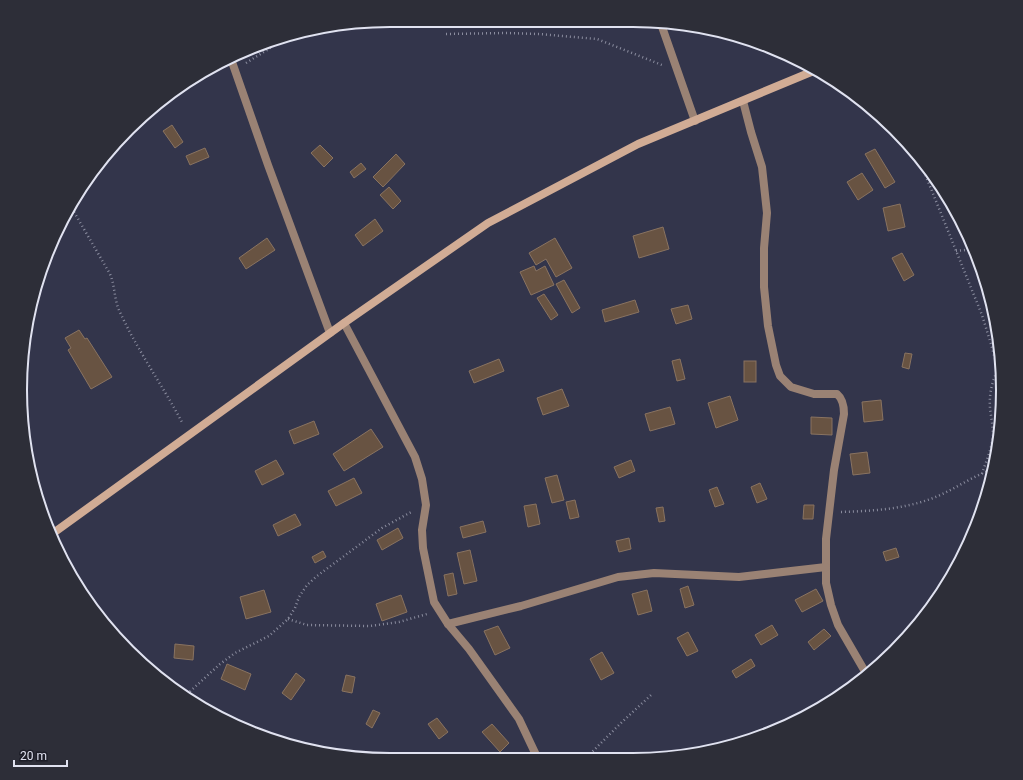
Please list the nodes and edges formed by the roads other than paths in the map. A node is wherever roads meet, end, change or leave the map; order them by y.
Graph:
1 (663, 28) edge
2 (233, 62) edge
3 (809, 73) edge
4 (743, 101) junction
5 (694, 121) junction
6 (344, 322) junction
7 (330, 333) junction
8 (56, 531) edge
9 (826, 568) junction
10 (448, 624) junction
11 (864, 669) edge
12 (535, 753) edge

1 - 5 street
2 - 7 street
3 - 4 main road
4 - 5 main road
4 - 9 street
5 - 6 main road
6 - 7 main road
6 - 10 street
7 - 8 main road
9 - 10 street
9 - 11 street
10 - 12 street

